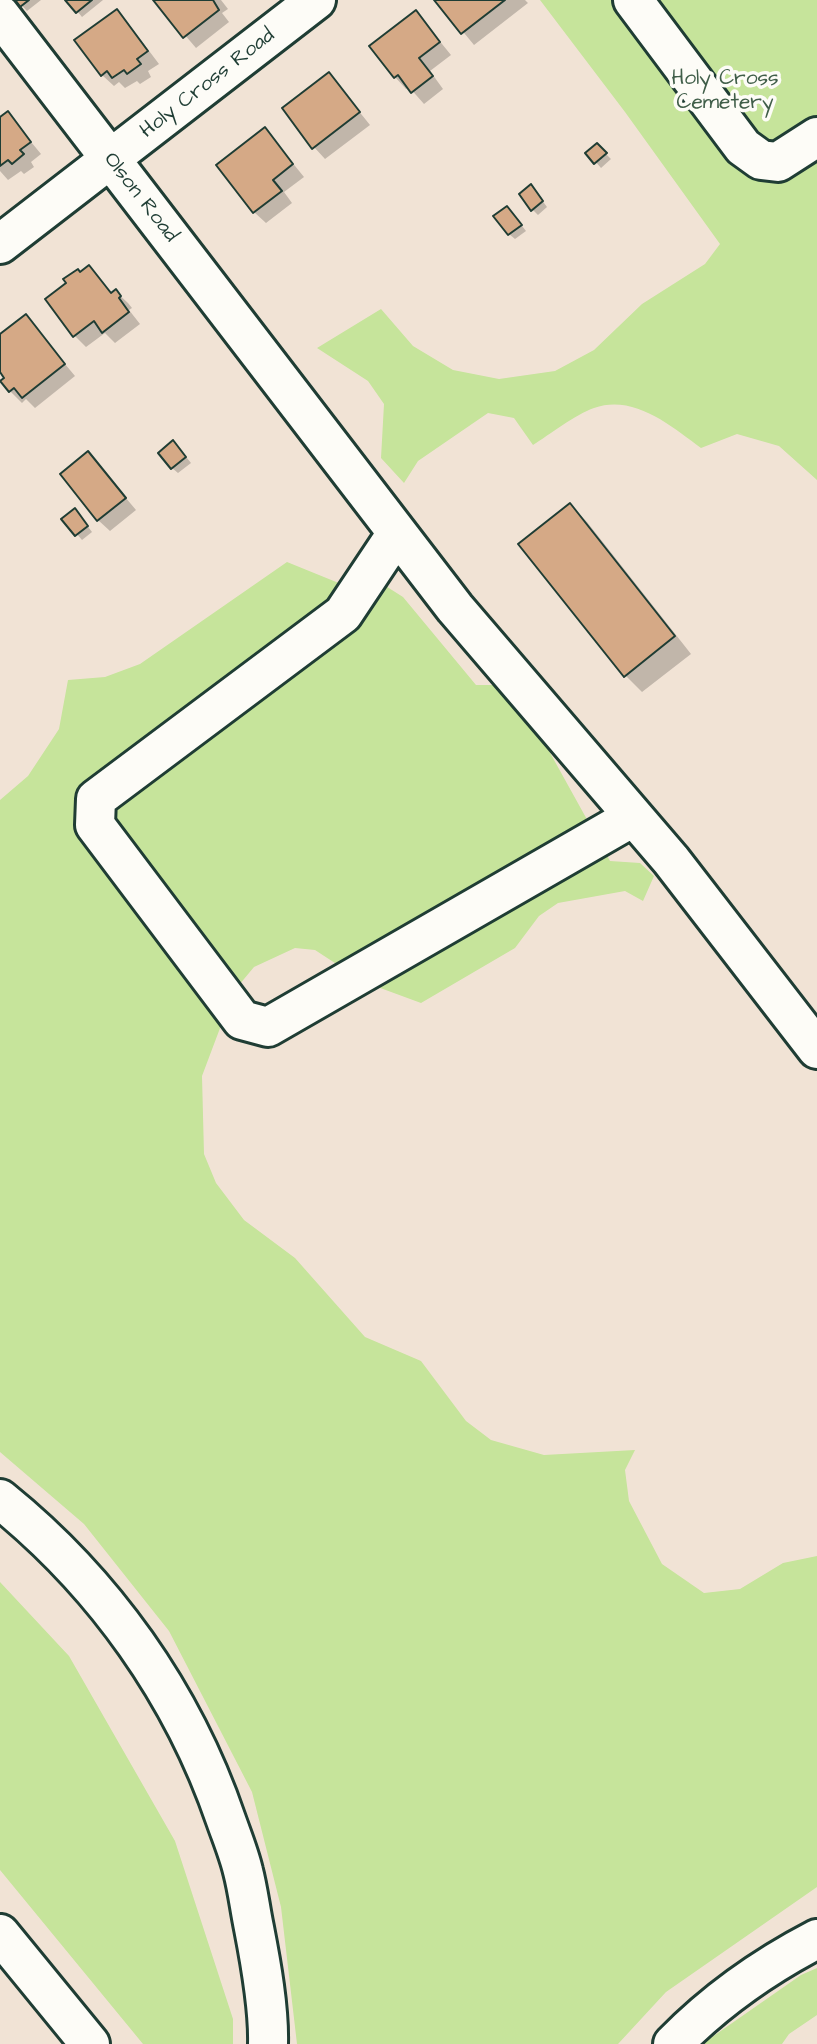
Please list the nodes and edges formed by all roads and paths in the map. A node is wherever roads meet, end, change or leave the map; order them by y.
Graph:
1 (316, 0) edge
2 (633, 0) edge
3 (0, 15) edge
4 (817, 137) edge
5 (110, 159) junction
6 (0, 244) edge
7 (397, 533) junction
8 (633, 817) junction
9 (817, 1047) edge
10 (0, 1499) edge
11 (0, 1934) edge
12 (817, 1939) edge
13 (90, 2044) edge
14 (268, 2044) edge
15 (673, 2044) edge

1 - 5 main road, Holy Cross Road
2 - 4 main road
3 - 5 main road, Olson Road
5 - 6 main road, Holy Cross Road
5 - 7 main road, Olson Road
7 - 8 main road, Olson Road
7 - 8 main road
8 - 9 main road, Olson Road
10 - 14 main road
11 - 13 main road
12 - 15 main road

